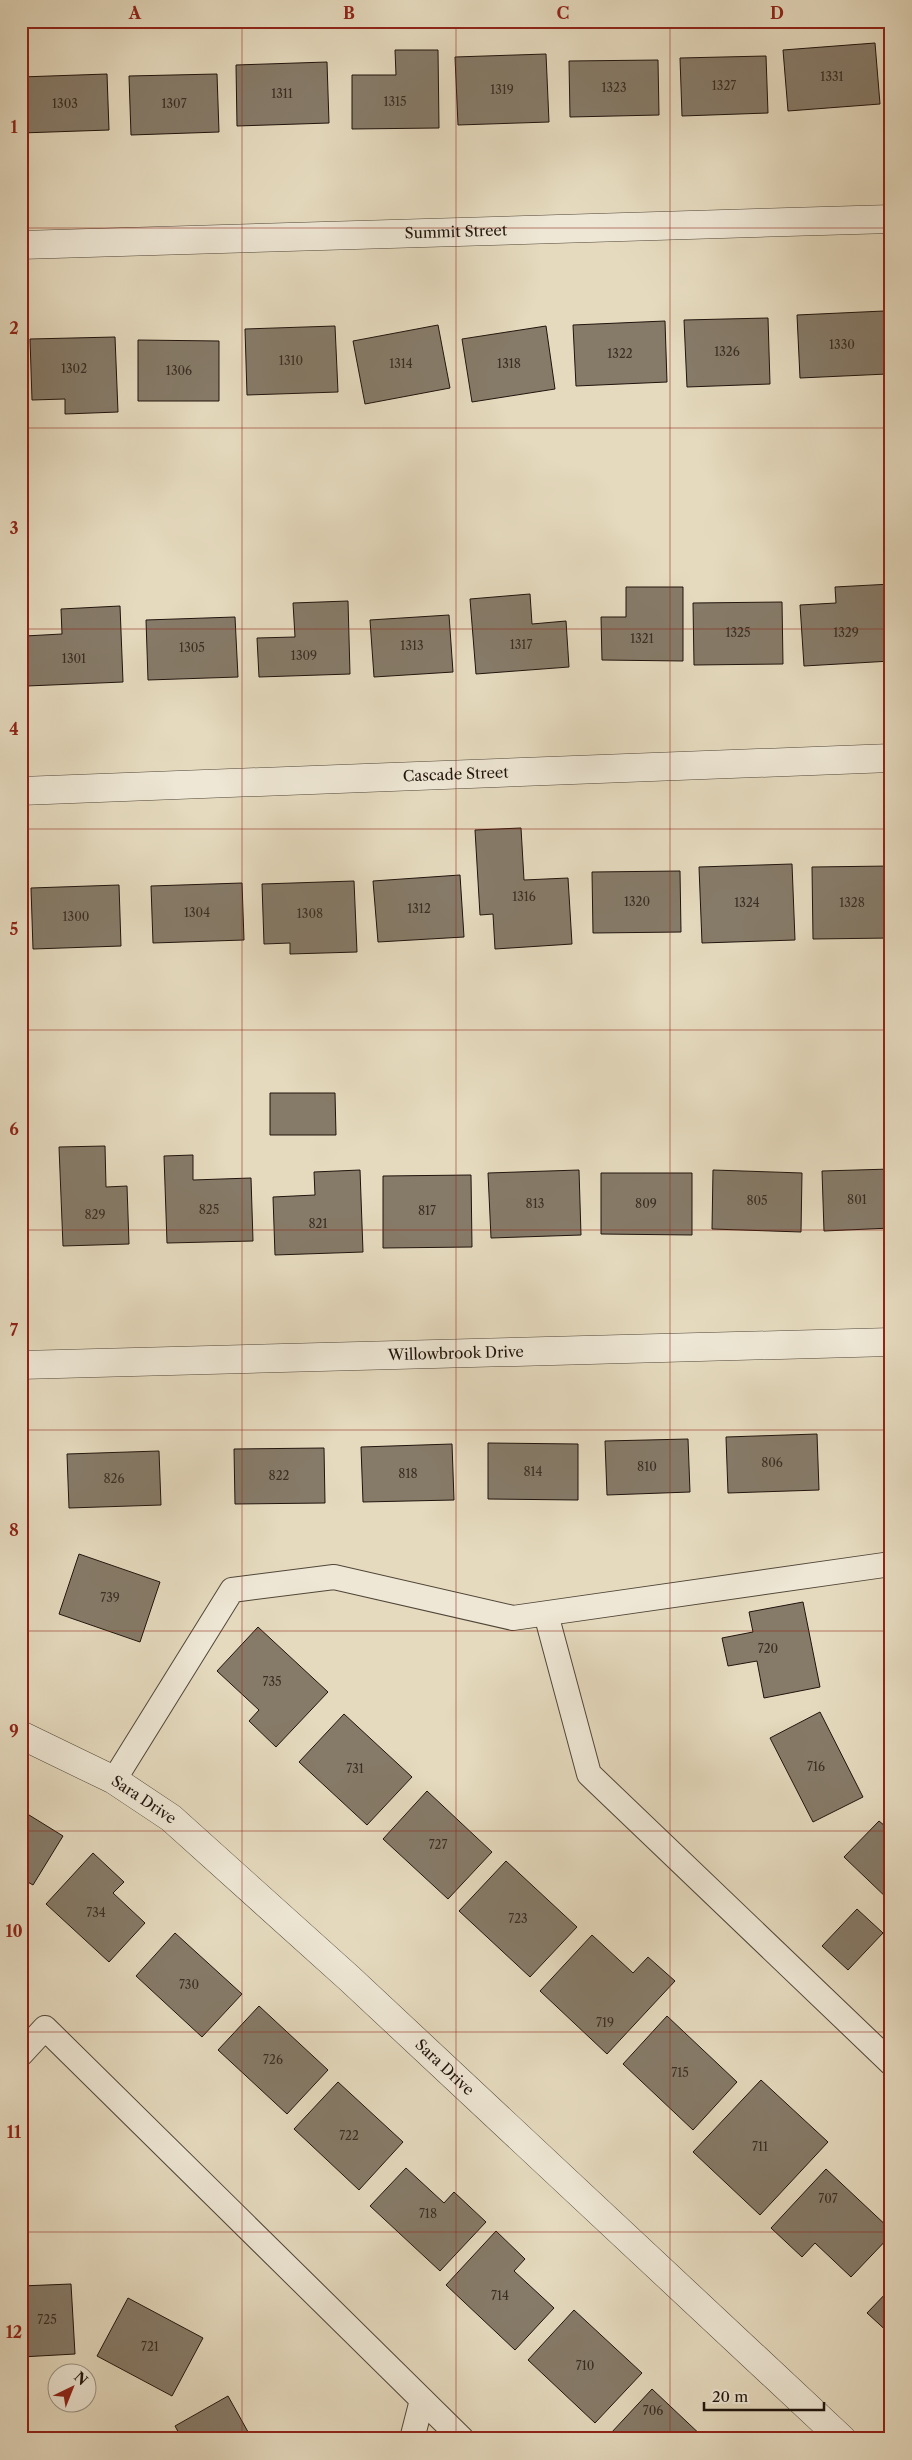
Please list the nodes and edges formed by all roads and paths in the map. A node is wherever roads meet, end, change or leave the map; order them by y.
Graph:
1 (891, 219) edge
2 (21, 245) edge
3 (891, 758) edge
4 (21, 791) edge
5 (891, 1342) edge
6 (21, 1366) edge
7 (891, 1564) edge
8 (546, 1614) junction
9 (21, 1735) edge
10 (114, 1780) junction
11 (21, 2054) edge
12 (891, 2063) edge
13 (422, 2400) junction
14 (412, 2439) edge
15 (462, 2439) edge
16 (842, 2439) edge

1 - 2 street, Summit Street
3 - 4 street, Cascade Street
5 - 6 street, Willowbrook Drive
7 - 8 lane
8 - 10 lane
8 - 12 lane
9 - 10 street, Sara Drive
10 - 16 street, Sara Drive
11 - 13 lane
13 - 14 lane
13 - 15 lane

